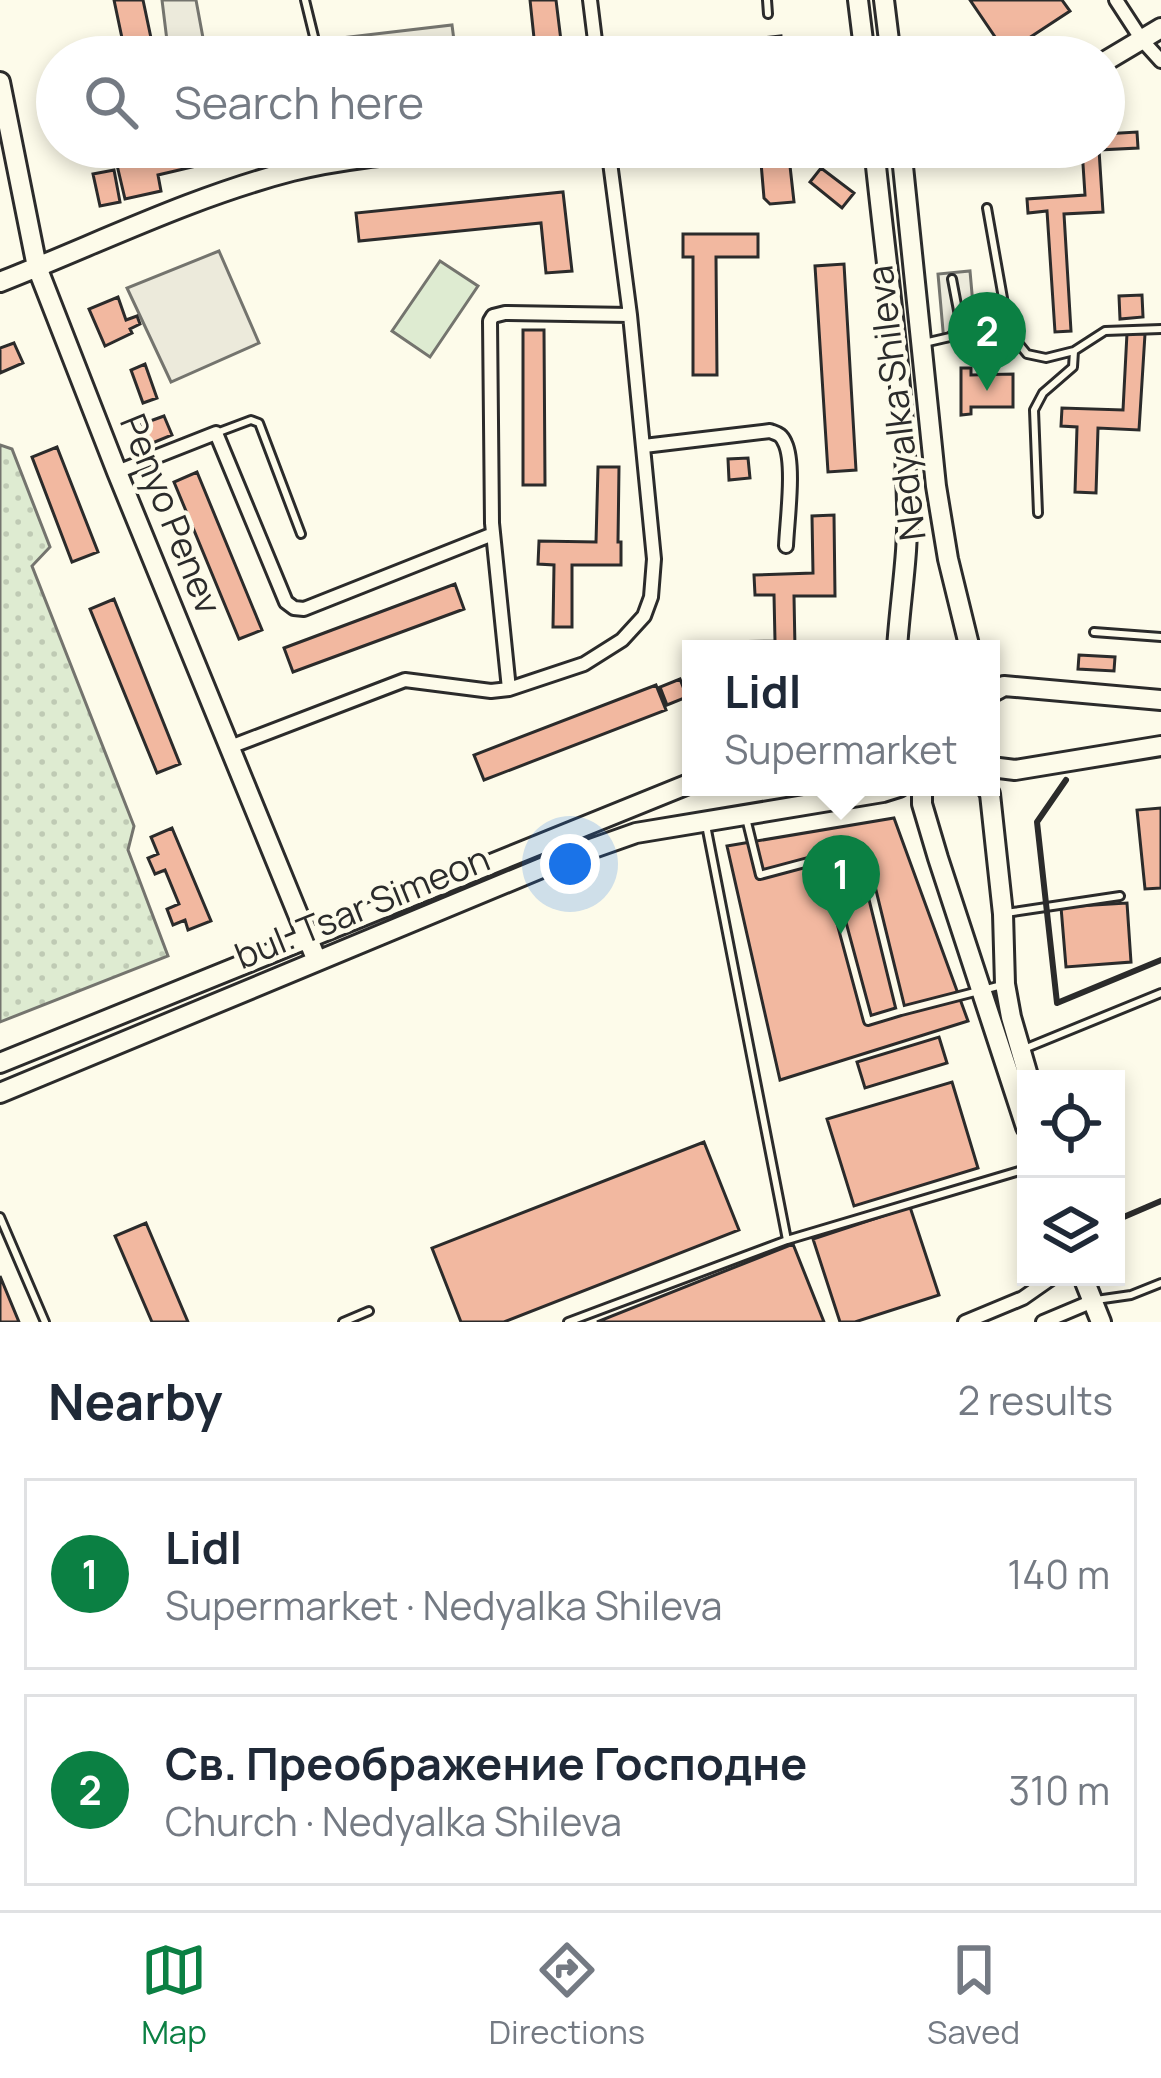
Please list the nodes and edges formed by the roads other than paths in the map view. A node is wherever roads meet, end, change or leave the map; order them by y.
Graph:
1 (305, 0) edge
2 (590, 0) edge
3 (767, 0) edge
4 (858, 0) edge
5 (884, 0) edge
6 (1116, 0) edge
7 (768, 14) dead end
8 (1161, 28) edge
9 (314, 36) edge
10 (594, 36) edge
11 (862, 36) edge
12 (888, 36) edge
13 (1142, 40) junction
14 (1125, 50) edge
15 (1161, 62) edge
16 (0, 82) edge
17 (5, 136) edge
18 (305, 168) edge
19 (611, 168) edge
20 (876, 168) edge
21 (903, 168) edge
22 (987, 208) dead end
23 (37, 267) junction
24 (952, 279) dead end
25 (0, 282) edge
26 (630, 315) junction
27 (1161, 329) edge
28 (920, 344) junction
29 (1074, 351) junction
30 (216, 433) junction
31 (644, 446) junction
32 (117, 472) junction
33 (1038, 513) dead end
34 (302, 533) dead end
35 (493, 534) junction
36 (785, 546) dead end
37 (1094, 632) dead end
38 (1161, 637) edge
39 (898, 640) edge
40 (968, 640) edge
41 (1000, 688) edge
42 (509, 689) junction
43 (1161, 700) edge
44 (1161, 746) edge
45 (230, 747) junction
46 (1000, 768) edge
47 (682, 786) edge
48 (858, 796) edge
49 (922, 796) edge
50 (990, 796) edge
51 (745, 814) junction
52 (705, 820) junction
53 (824, 858) junction
54 (1120, 896) dead end
55 (1003, 914) junction
56 (308, 938) junction
57 (317, 961) junction
58 (1005, 985) junction
59 (980, 990) junction
60 (1161, 993) edge
61 (901, 1011) junction
62 (1011, 1053) junction
63 (0, 1063) edge
64 (1023, 1070) edge
65 (1017, 1083) edge
66 (0, 1093) edge
67 (1017, 1172) edge
68 (0, 1216) edge
69 (787, 1240) junction
70 (1161, 1283) edge
71 (1043, 1286) edge
72 (1087, 1286) edge
73 (1093, 1301) junction
74 (369, 1311) dead end
75 (45, 1322) edge
76 (343, 1322) edge
77 (568, 1322) edge
78 (965, 1322) edge
79 (1043, 1322) edge
80 (1101, 1322) edge

1 - 9 lane
2 - 10 street
3 - 7 lane
4 - 11 street
5 - 12 street
6 - 13 street
8 - 13 street
13 - 14 street
13 - 15 street
16 - 17 street, Penyo Penev
17 - 23 street, Penyo Penev
18 - 23 street
19 - 26 street
20 - 39 street, Nedyalka Shileva
21 - 28 street, Nedyalka Shileva
22 - 29 lane
23 - 25 street
23 - 32 street, Penyo Penev
24 - 28 lane
26 - 31 street
26 - 35 street
27 - 29 lane
28 - 40 street, Nedyalka Shileva
29 - 33 lane
30 - 32 street
30 - 34 lane
30 - 35 street
31 - 36 street
31 - 42 street
32 - 45 street, Penyo Penev
35 - 42 street
37 - 38 lane
41 - 43 street
42 - 45 street
44 - 46 street
45 - 56 street, Penyo Penev
47 - 56 street, bul. Tsar Simeon
48 - 51 street, bul. Tsar Simeon
49 - 59 street
50 - 55 street
51 - 52 street, bul. Tsar Simeon
51 - 53 lane
52 - 57 street, bul. Tsar Simeon
52 - 69 lane
53 - 61 lane
53 - 61 lane
54 - 55 lane
55 - 58 street
56 - 57 street, Penyo Penev
56 - 63 street, bul. Tsar Simeon
57 - 66 street, bul. Tsar Simeon
58 - 59 lane
58 - 62 street
59 - 61 lane
59 - 62 street
60 - 62 lane
62 - 64 street
62 - 65 street
67 - 69 lane
68 - 75 lane
69 - 77 lane
70 - 73 lane
71 - 78 street
72 - 73 street
73 - 79 street
73 - 80 street
74 - 76 lane

